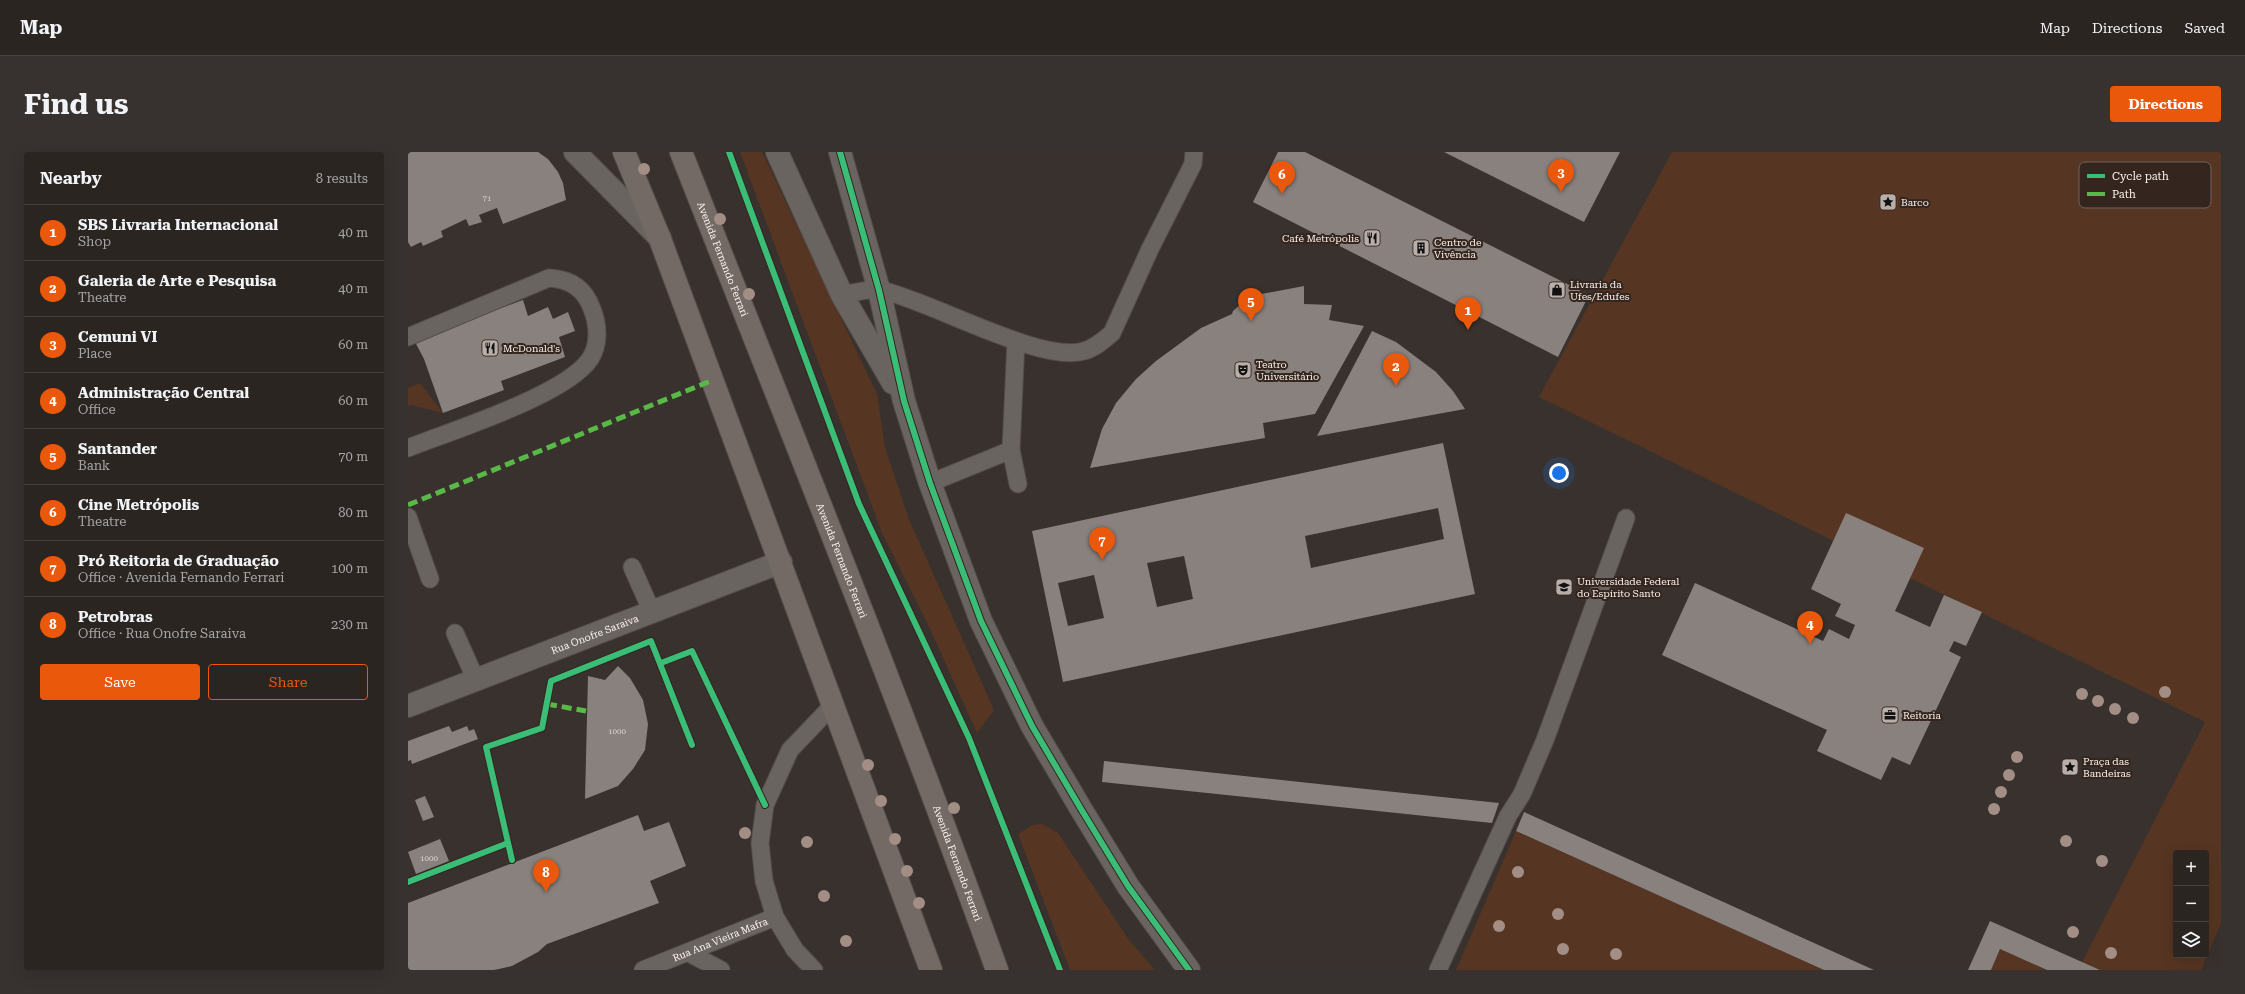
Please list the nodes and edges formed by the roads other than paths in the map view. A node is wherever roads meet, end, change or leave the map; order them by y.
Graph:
1 (575, 152) edge
2 (624, 152) edge
3 (681, 152) edge
4 (778, 152) edge
5 (840, 152) edge
6 (1194, 152) edge
7 (660, 239) junction
8 (879, 290) junction
9 (842, 295) junction
10 (408, 338) edge
11 (1016, 341) junction
12 (904, 401) junction
13 (408, 448) edge
14 (1010, 450) junction
15 (930, 483) junction
16 (1018, 484) dead end
17 (408, 517) edge
18 (1626, 518) dead end
19 (781, 562) junction
20 (632, 567) dead end
21 (430, 578) dead end
22 (652, 612) junction
23 (455, 633) dead end
24 (476, 680) junction
25 (408, 706) edge
26 (832, 706) junction
27 (776, 917) junction
28 (689, 953) junction
29 (643, 970) edge
30 (721, 970) edge
31 (814, 970) edge
32 (930, 970) edge
33 (997, 970) edge
34 (1189, 970) edge
35 (1438, 970) edge

1 - 7 street
2 - 7 main road
3 - 33 main road, Avenida Fernando Ferrari
4 - 9 street
5 - 8 street
6 - 11 lane
7 - 19 main road
8 - 9 lane
8 - 11 lane
8 - 12 street
9 - 12 street
10 - 13 lane
11 - 14 lane
12 - 15 street
14 - 15 lane
14 - 16 lane
15 - 34 street
17 - 21 lane
18 - 35 lane
19 - 22 street, Rua Onofre Saraiva
19 - 26 main road
20 - 22 lane
22 - 24 street, Rua Onofre Saraiva
23 - 24 lane
24 - 25 street, Rua Onofre Saraiva
26 - 27 lane
26 - 32 main road
27 - 28 lane, Rua Ana Vieira Mafra
27 - 31 lane
28 - 29 lane, Rua Ana Vieira Mafra
28 - 30 lane

